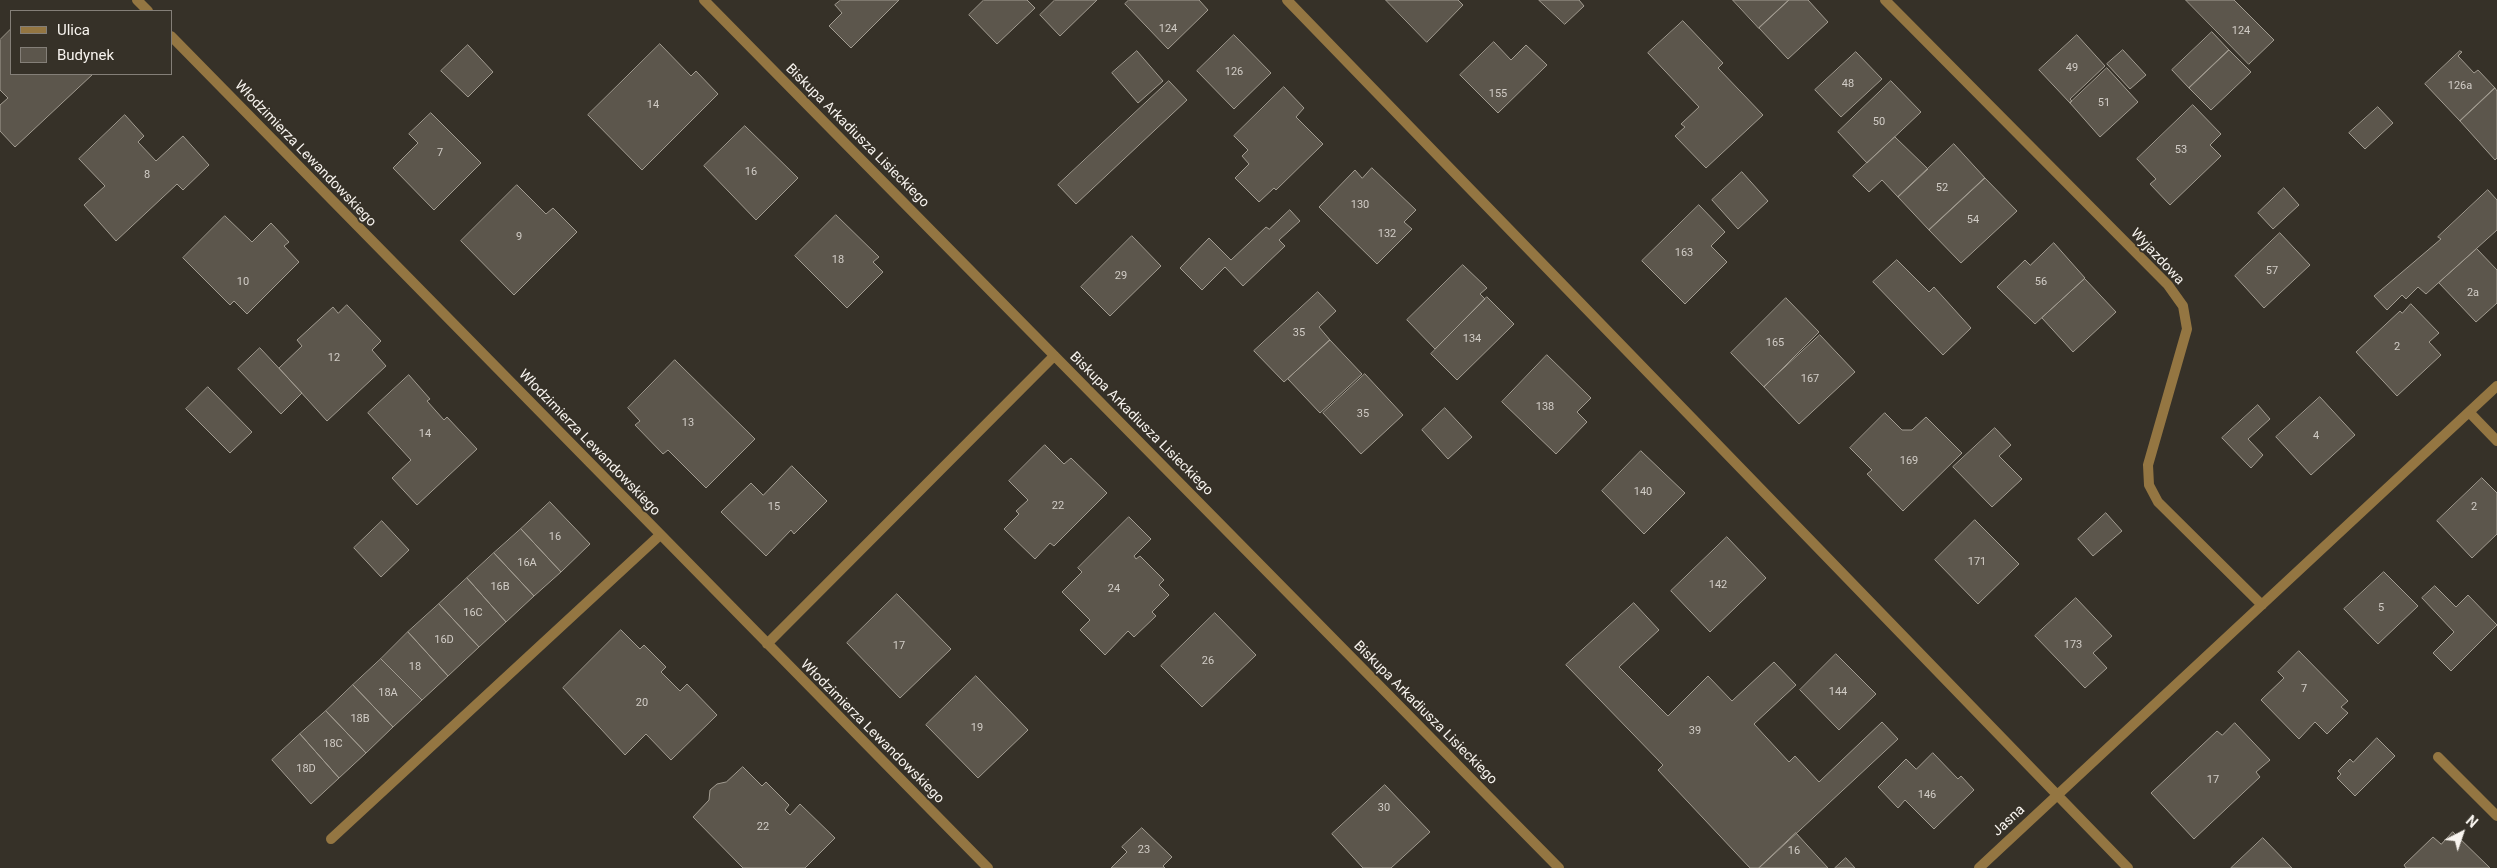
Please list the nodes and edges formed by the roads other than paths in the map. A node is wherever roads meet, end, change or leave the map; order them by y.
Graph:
1 (137, 0) edge
2 (704, 0) edge
3 (1287, 0) edge
4 (1885, 0) edge
5 (147, 10) edge
6 (172, 37) edge
7 (1054, 356) junction
8 (2497, 386) edge
9 (2469, 412) junction
10 (2497, 441) edge
11 (660, 535) junction
12 (2262, 605) junction
13 (767, 644) junction
14 (2438, 757) dead end
15 (2058, 795) junction
16 (2497, 816) edge
17 (331, 839) dead end
18 (988, 868) edge
19 (1559, 868) edge
20 (1979, 868) edge
21 (2128, 868) edge

1 - 5 street
2 - 7 street, Biskupa Arkadiusza Lisieckiego
3 - 15 street
4 - 12 street, Wyjazdowa
6 - 11 street, Włodzimierza Lewandowskiego
7 - 13 street
7 - 19 street, Biskupa Arkadiusza Lisieckiego
8 - 9 street, Jasna
9 - 10 street
9 - 12 street, Jasna
11 - 13 street, Włodzimierza Lewandowskiego
11 - 17 street
12 - 15 street, Jasna
13 - 18 street, Włodzimierza Lewandowskiego
14 - 16 street
15 - 20 street, Jasna
15 - 21 street

